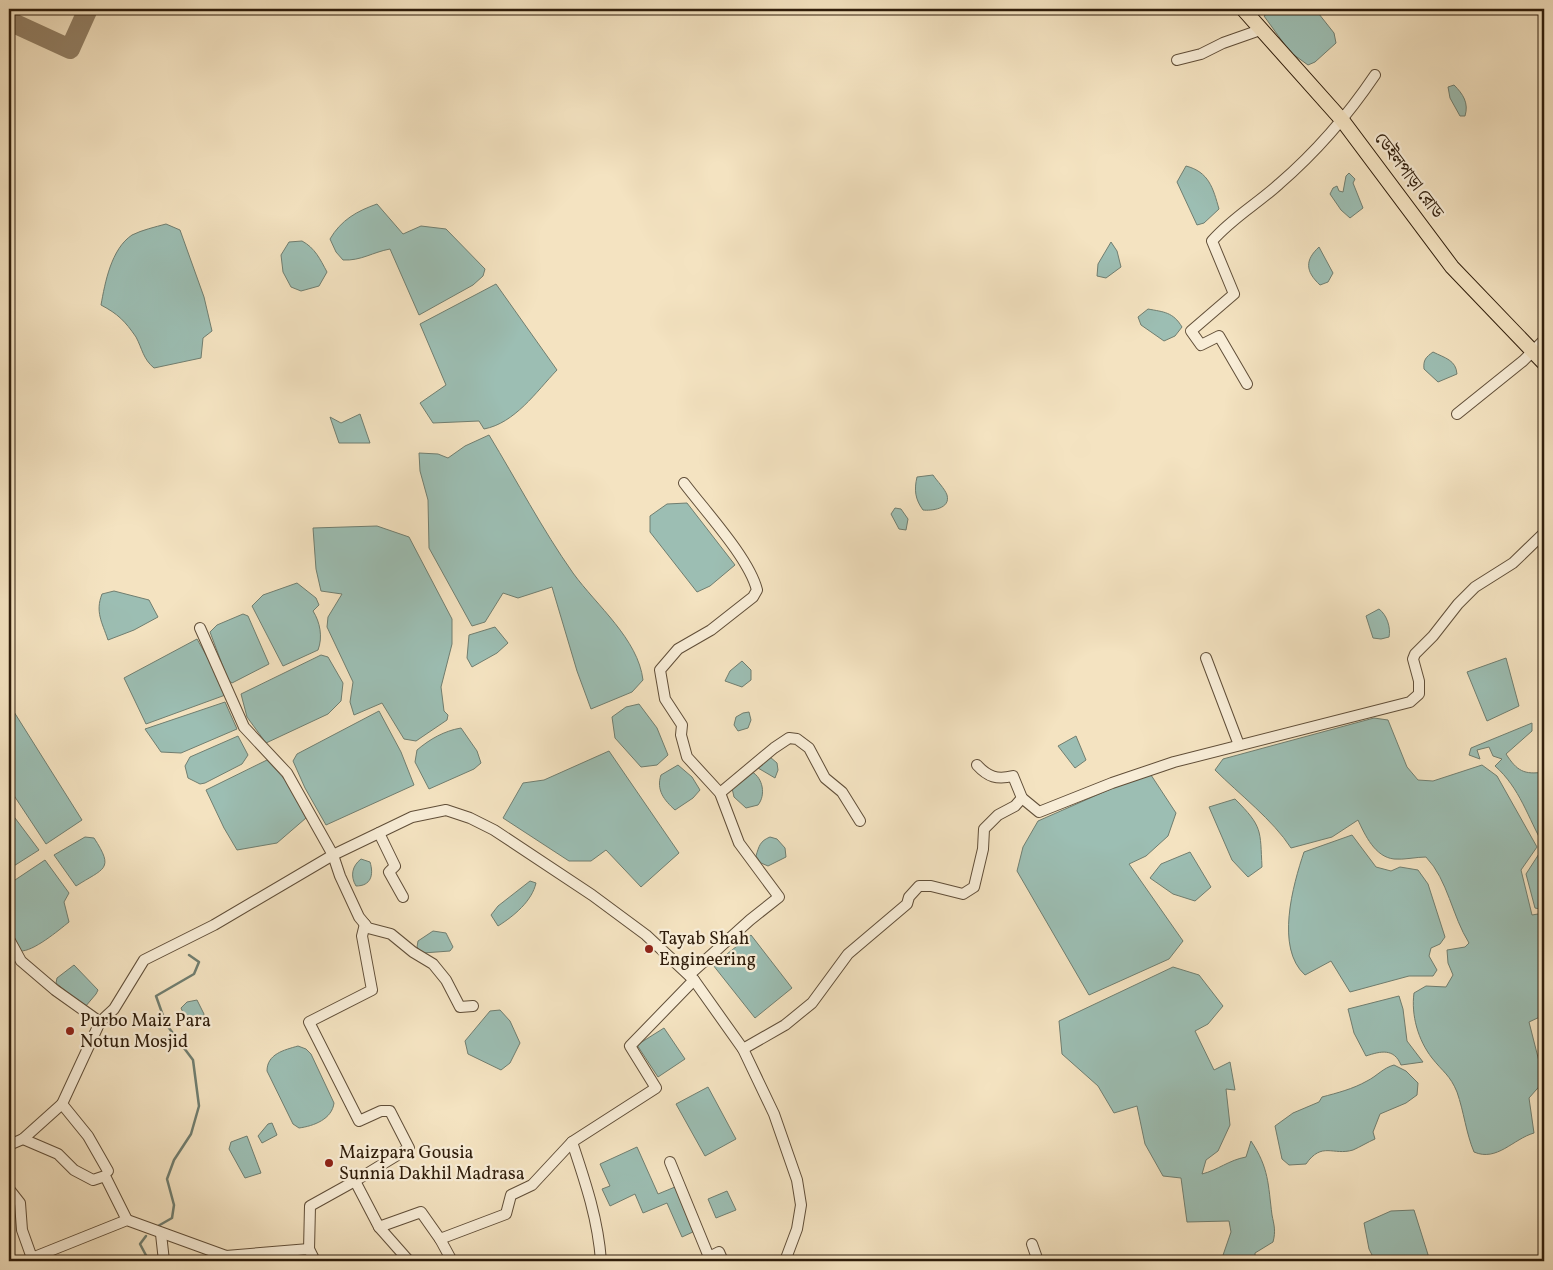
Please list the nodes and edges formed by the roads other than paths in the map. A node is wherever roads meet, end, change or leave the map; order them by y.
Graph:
1 (1242, 9) edge
2 (1260, 30) junction
3 (1177, 60) dead end
4 (1375, 75) dead end
5 (1342, 120) junction
6 (1544, 340) edge
7 (1532, 351) junction
8 (1544, 363) edge
9 (1247, 384) dead end
10 (1457, 414) dead end
11 (684, 483) dead end
12 (1544, 532) edge
13 (200, 628) dead end
14 (1206, 658) dead end
15 (1239, 745) junction
16 (976, 765) dead end
17 (720, 793) junction
18 (1022, 798) junction
19 (860, 821) dead end
20 (379, 833) junction
21 (333, 855) junction
22 (403, 897) dead end
23 (365, 924) junction
24 (9, 939) edge
25 (691, 977) junction
26 (473, 1006) dead end
27 (100, 1022) junction
28 (743, 1049) junction
29 (62, 1104) junction
30 (23, 1139) junction
31 (572, 1142) junction
32 (9, 1146) edge
33 (670, 1162) dead end
34 (108, 1171) dead end
35 (355, 1181) junction
36 (9, 1189) edge
37 (126, 1220) junction
38 (379, 1227) junction
39 (161, 1234) junction
40 (440, 1239) junction
41 (1032, 1244) dead end
42 (309, 1250) junction
43 (33, 1260) edge
44 (164, 1261) edge
45 (315, 1261) edge
46 (409, 1261) edge
47 (452, 1261) edge
48 (601, 1261) edge
49 (723, 1261) edge
50 (785, 1261) edge
51 (1038, 1261) edge

1 - 2 main road, ডেইলপাড়া রোড
2 - 3 street
2 - 5 main road, ডেইলপাড়া রোড
4 - 5 street
5 - 7 main road, ডেইলপাড়া রোড
5 - 9 street
6 - 7 street
7 - 8 main road, ডেইলপাড়া রোড
7 - 10 street
11 - 17 street
12 - 15 street
13 - 21 street
14 - 15 street
15 - 18 street
16 - 18 street
17 - 19 street
17 - 25 street
18 - 28 street
20 - 21 street
20 - 22 street
20 - 25 street
21 - 23 street
21 - 27 street
23 - 26 street
23 - 35 street
24 - 27 street
25 - 28 street
25 - 31 street
27 - 29 street
28 - 50 street
29 - 30 street
29 - 34 street
30 - 32 street
30 - 37 street
31 - 40 street
31 - 48 street
33 - 49 street
35 - 38 street
35 - 42 street
36 - 43 street
37 - 39 street
37 - 43 street
38 - 40 street
38 - 46 street
39 - 42 street
39 - 44 street
40 - 47 street
41 - 51 street
42 - 45 street

